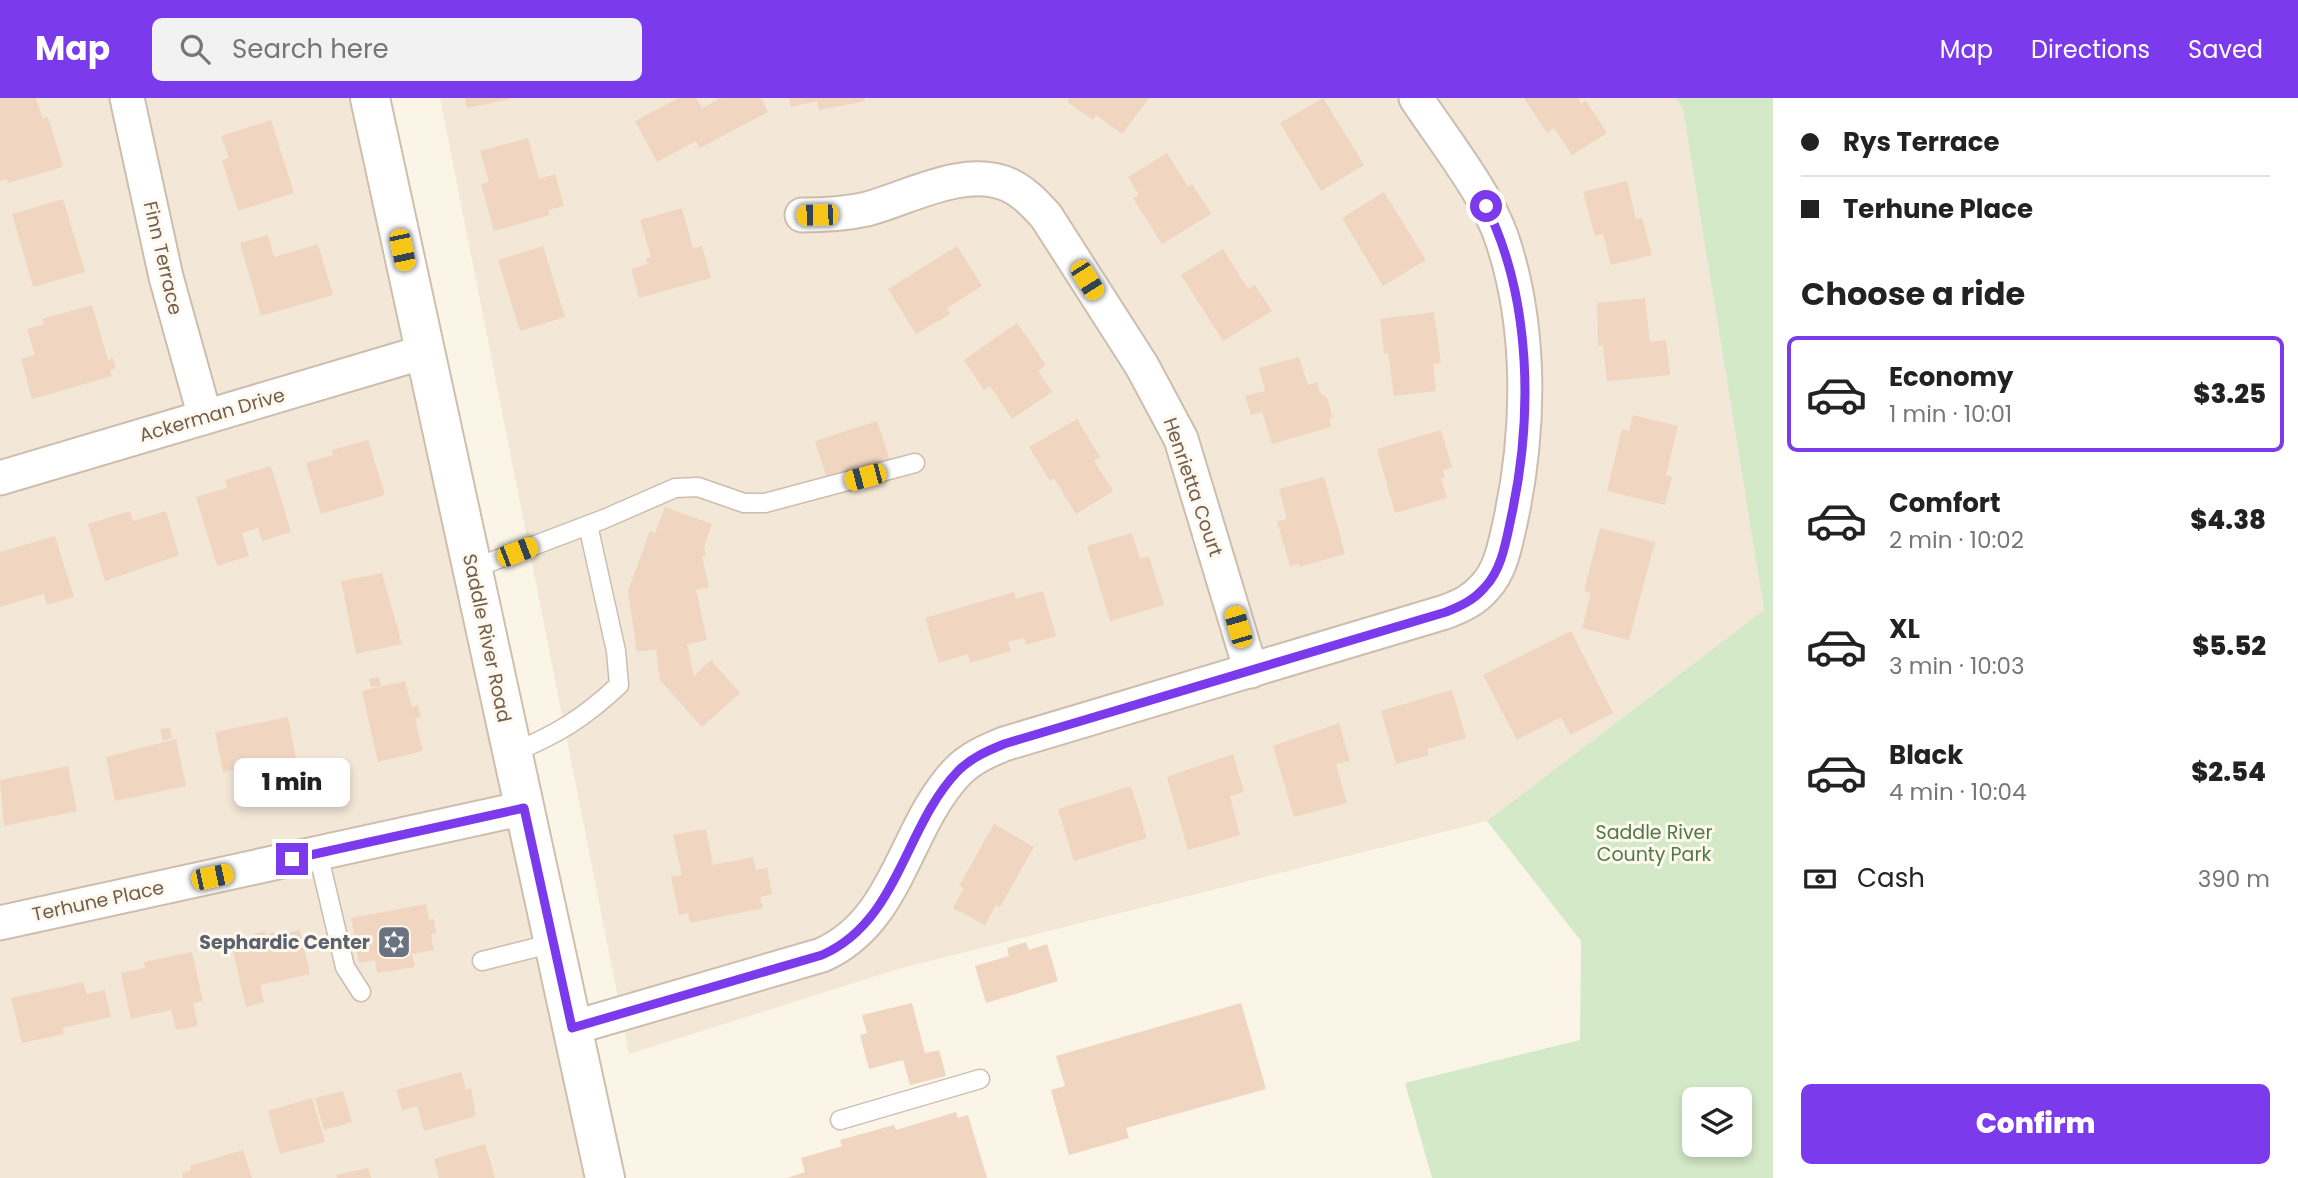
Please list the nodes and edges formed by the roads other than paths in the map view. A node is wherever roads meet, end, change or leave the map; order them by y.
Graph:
1 (127, 98) edge
2 (370, 98) edge
3 (1416, 98) edge
4 (802, 215) dead end
5 (424, 352) junction
6 (205, 417) junction
7 (915, 463) dead end
8 (0, 478) edge
9 (588, 525) junction
10 (472, 569) junction
11 (1251, 671) junction
12 (512, 753) junction
13 (524, 808) junction
14 (318, 853) junction
15 (0, 923) edge
16 (554, 943) junction
17 (482, 961) dead end
18 (361, 992) dead end
19 (572, 1028) junction
20 (979, 1079) dead end
21 (840, 1120) dead end
22 (605, 1178) edge

1 - 6 street, Finn Terrace
2 - 5 main road, Saddle River Road
3 - 11 street
4 - 11 street, Henrietta Court
5 - 6 street, Ackerman Drive
5 - 10 main road, Saddle River Road
6 - 8 street, Ackerman Drive
7 - 9 lane
9 - 10 lane
9 - 12 lane
10 - 12 main road, Saddle River Road
11 - 19 street
12 - 13 main road, Saddle River Road
13 - 14 street, Terhune Place
13 - 16 main road, Saddle River Road
14 - 15 street, Terhune Place
14 - 18 lane
16 - 17 lane
16 - 19 main road, Saddle River Road
19 - 22 main road, Saddle River Road
20 - 21 lane

